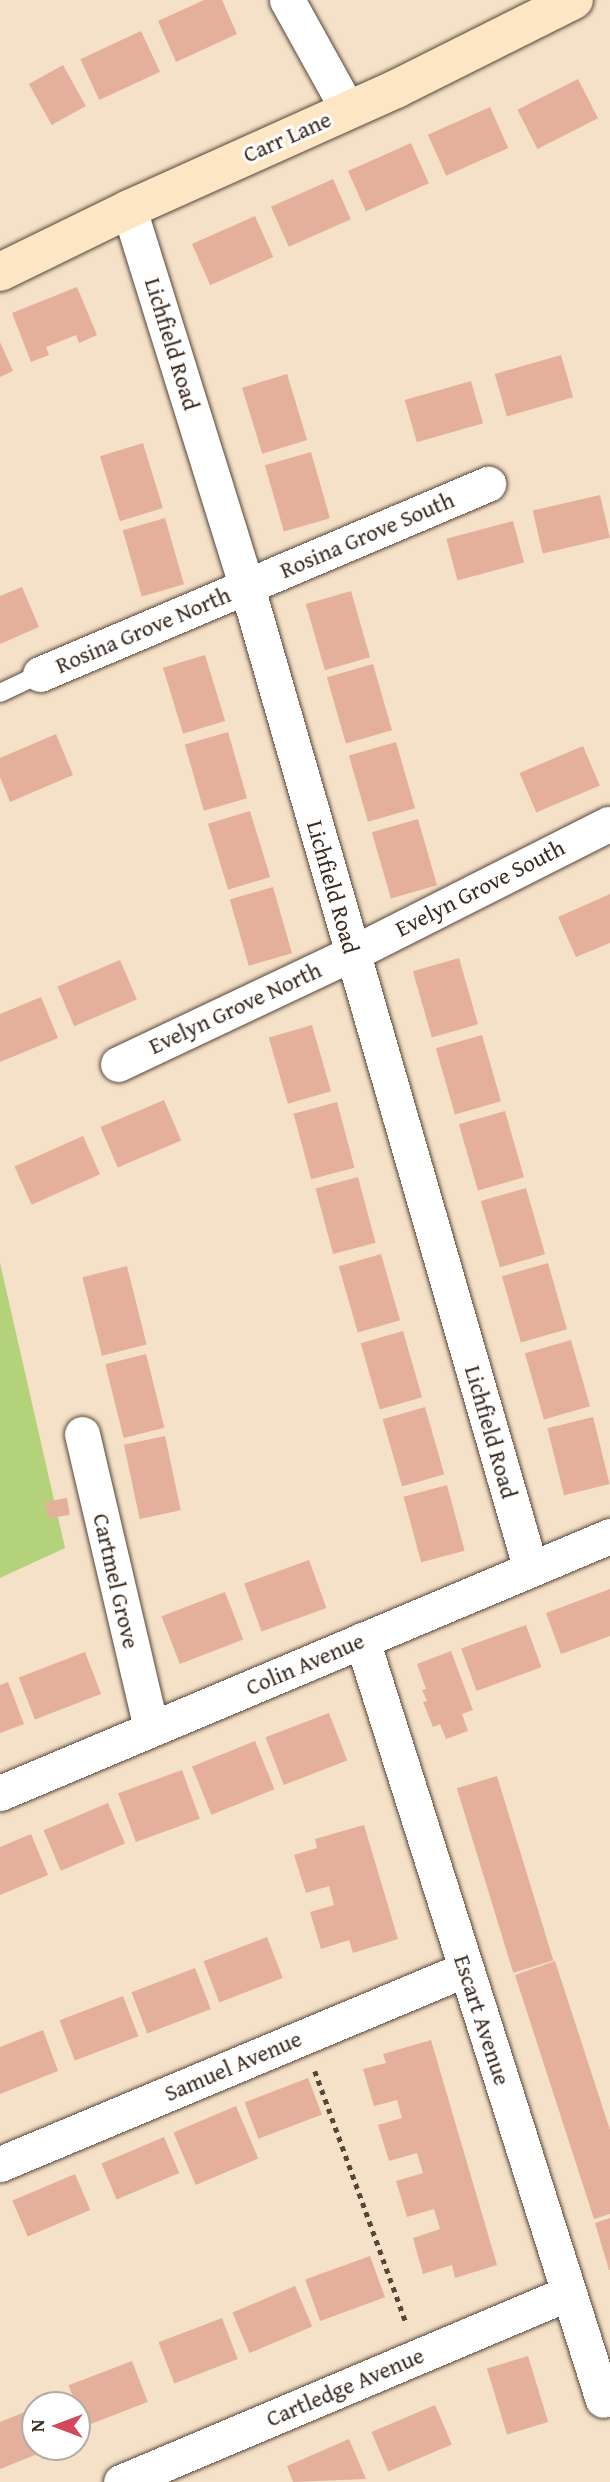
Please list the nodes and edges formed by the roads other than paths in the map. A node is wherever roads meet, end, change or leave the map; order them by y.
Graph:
1 (287, 0) edge
2 (574, 0) edge
3 (348, 110) junction
4 (129, 209) junction
5 (0, 272) edge
6 (488, 484) dead end
7 (247, 587) junction
8 (40, 674) joint
9 (0, 693) edge
10 (608, 824) dead end
11 (353, 953) junction
12 (118, 1064) dead end
13 (82, 1434) dead end
14 (610, 1536) edge
15 (530, 1567) junction
16 (362, 1640) junction
17 (151, 1728) junction
18 (0, 1793) edge
19 (466, 1969) junction
20 (0, 2164) edge
21 (569, 2293) junction
22 (603, 2400) dead end
23 (121, 2482) edge

1 - 3 street
2 - 3 street, Carr Lane
3 - 4 street, Carr Lane
4 - 5 street, Carr Lane
4 - 7 street, Lichfield Road
6 - 7 street, Rosina Grove South
7 - 8 street, Rosina Grove North
7 - 11 street, Lichfield Road
8 - 9 lane
10 - 11 street, Evelyn Grove South
11 - 12 street, Evelyn Grove North
11 - 15 street, Lichfield Road
13 - 17 street, Cartmel Grove
14 - 15 street, Colin Avenue
15 - 16 street, Colin Avenue
16 - 17 street, Colin Avenue
16 - 19 street, Escart Avenue
17 - 18 street, Colin Avenue
19 - 20 street, Samuel Avenue
19 - 21 street, Escart Avenue
21 - 22 street, Escart Avenue
21 - 23 street, Cartledge Avenue

